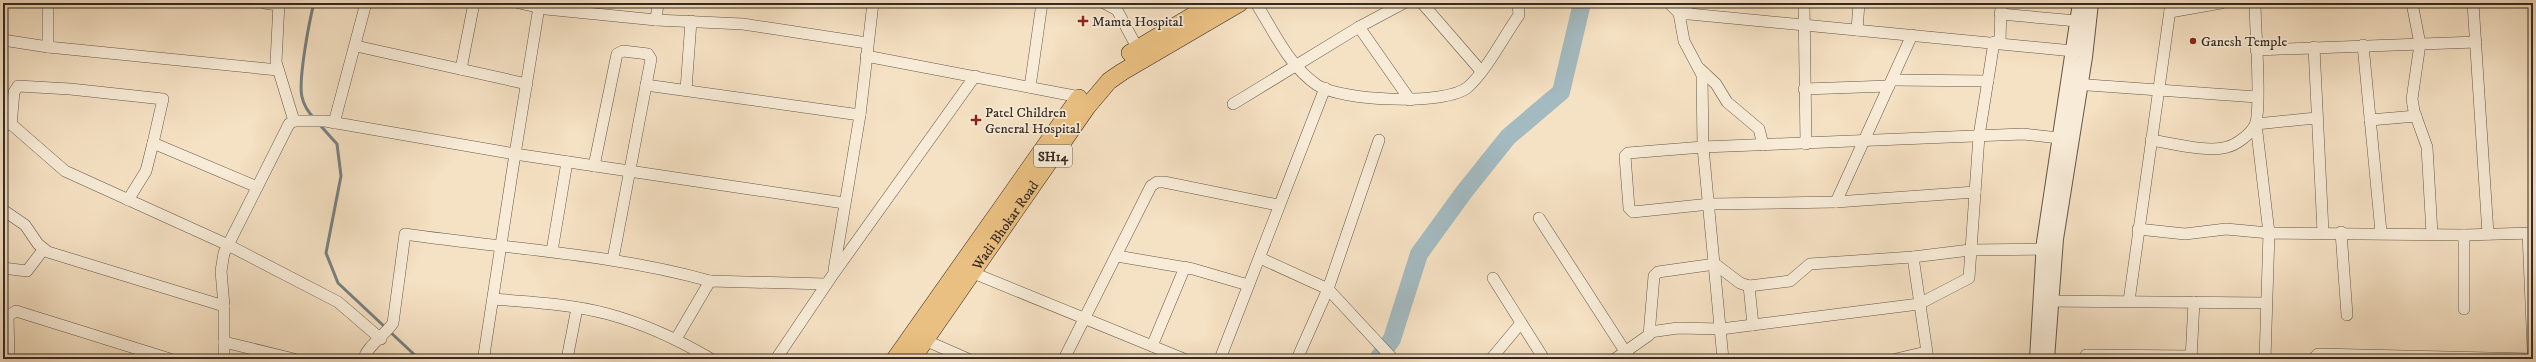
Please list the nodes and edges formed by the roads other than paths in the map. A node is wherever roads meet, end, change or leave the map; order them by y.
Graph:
1 (48, 3) edge
2 (264, 3) edge
3 (366, 3) edge
4 (474, 3) edge
5 (519, 3) edge
6 (658, 3) edge
7 (872, 3) edge
8 (1042, 3) edge
9 (1214, 3) edge
10 (1256, 3) edge
11 (1404, 3) edge
12 (1422, 3) edge
13 (1669, 3) edge
14 (1804, 3) edge
15 (1859, 3) edge
16 (2080, 3) edge
17 (2091, 3) edge
18 (2221, 3) edge
19 (2255, 3) edge
20 (2412, 3) edge
21 (2473, 3) edge
22 (278, 4) edge
23 (1110, 4) edge
24 (1235, 4) edge
25 (1521, 4) edge
26 (539, 7) junction
27 (2170, 7) edge
28 (2001, 9) edge
29 (1684, 10) edge
30 (656, 20) junction
31 (691, 20) junction
32 (2077, 21) junction
33 (1803, 26) junction
34 (1359, 27) junction
35 (1857, 30) junction
36 (1912, 35) junction
37 (3, 40) edge
38 (2476, 42) junction
39 (1997, 43) junction
40 (867, 44) junction
41 (2420, 44) junction
42 (2363, 45) junction
43 (48, 46) junction
44 (356, 46) junction
45 (2314, 48) junction
46 (2256, 50) junction
47 (2073, 51) junction
48 (1140, 54) junction
49 (866, 56) junction
50 (1295, 66) junction
51 (2077, 67) junction
52 (461, 69) junction
53 (1700, 69) junction
54 (278, 70) junction
55 (1480, 71) junction
56 (975, 76) junction
57 (1988, 81) junction
58 (1891, 83) junction
59 (527, 84) junction
60 (2074, 84) junction
61 (646, 85) junction
62 (1030, 87) junction
63 (1325, 88) junction
64 (1804, 89) junction
65 (686, 90) junction
66 (2158, 91) junction
67 (1080, 97) junction
68 (2257, 97) junction
69 (1410, 100) junction
70 (1233, 104) dead end
71 (860, 115) junction
72 (2416, 116) junction
73 (3, 117) edge
74 (2316, 118) junction
75 (2370, 120) junction
76 (294, 122) junction
77 (329, 122) junction
78 (2256, 124) junction
79 (11, 125) junction
80 (1979, 136) junction
81 (2059, 138) junction
82 (1379, 140) dead end
83 (2151, 140) junction
84 (1864, 142) junction
85 (152, 143) junction
86 (1806, 144) junction
87 (1763, 145) junction
88 (1703, 147) junction
89 (515, 154) junction
90 (567, 162) junction
91 (594, 166) junction
92 (631, 172) junction
93 (257, 187) junction
94 (1975, 192) junction
95 (128, 200) junction
96 (1836, 202) junction
97 (844, 203) junction
98 (1710, 204) junction
99 (1278, 205) junction
100 (3, 210) edge
101 (1539, 218) dead end
102 (2138, 229) junction
103 (2269, 232) junction
104 (2322, 232) junction
105 (2341, 232) junction
106 (2381, 232) junction
107 (2530, 233) edge
108 (2432, 234) junction
109 (2488, 234) junction
110 (2464, 235) junction
111 (228, 245) junction
112 (502, 246) junction
113 (2044, 248) junction
114 (43, 250) junction
115 (1970, 250) junction
116 (552, 251) junction
117 (1117, 256) junction
118 (1913, 257) junction
119 (1260, 258) junction
120 (613, 259) junction
121 (1715, 264) junction
122 (1185, 267) junction
123 (3, 268) edge
124 (966, 270) junction
125 (834, 273) junction
126 (1493, 278) dead end
127 (710, 281) junction
128 (826, 284) junction
129 (1248, 285) junction
130 (1749, 286) junction
131 (1328, 289) junction
132 (493, 298) junction
133 (2045, 301) junction
134 (2129, 301) junction
135 (2194, 302) junction
136 (2266, 303) junction
137 (1919, 304) junction
138 (224, 306) junction
139 (577, 308) junction
140 (2464, 309) dead end
141 (2347, 315) dead end
142 (2532, 315) edge
143 (1086, 319) junction
144 (1521, 322) junction
145 (1753, 325) junction
146 (1721, 329) junction
147 (1650, 332) junction
148 (383, 337) junction
149 (919, 337) junction
150 (676, 339) junction
151 (224, 342) junction
152 (1152, 346) junction
153 (2533, 350) edge
154 (2086, 355) dead end
155 (364, 356) edge
156 (1628, 356) edge
157 (1927, 356) edge
158 (485, 358) edge
159 (2191, 358) edge
160 (2533, 358) edge
161 (9, 359) edge
162 (170, 359) edge
163 (224, 359) edge
164 (294, 359) edge
165 (567, 359) edge
166 (711, 359) edge
167 (776, 359) edge
168 (895, 359) edge
169 (912, 359) edge
170 (968, 359) edge
171 (1064, 359) edge
172 (1184, 359) edge
173 (1220, 359) edge
174 (1297, 359) edge
175 (1393, 359) edge
176 (1491, 359) edge
177 (1544, 359) edge
178 (1615, 359) edge
179 (1724, 359) edge
180 (1896, 359) edge
181 (2037, 359) edge
182 (2047, 359) edge
183 (2265, 359) edge
184 (2313, 359) edge

1 - 43 street
2 - 22 street
3 - 44 street
4 - 52 street
5 - 26 street
6 - 30 street
7 - 40 street
8 - 62 street
9 - 48 main road, Wadi Bhokar Road / SH14
10 - 50 street
11 - 34 street
12 - 55 street
13 - 29 street
14 - 33 street
15 - 35 street
16 - 32 street
17 - 51 street
18 - 27 street
19 - 46 street
20 - 41 street
21 - 38 street
22 - 54 street
23 - 48 street
24 - 48 main road, Wadi Bhokar Road / SH14
25 - 55 street
26 - 30 street
26 - 59 street
27 - 66 street
28 - 32 street
28 - 39 street
29 - 33 street
29 - 53 street
30 - 31 street
31 - 40 street
31 - 65 street
32 - 47 street
33 - 35 street
33 - 64 street
34 - 50 street
34 - 69 street
35 - 36 street
36 - 39 street
36 - 58 street
37 - 43 street
38 - 41 street
38 - 109 street
39 - 47 street
39 - 57 street
40 - 49 street
41 - 42 street
41 - 72 street
42 - 45 street
42 - 75 street
43 - 54 street
44 - 52 street
44 - 77 street
45 - 46 street
45 - 74 street
46 - 68 street
47 - 51 street
48 - 67 main road, Wadi Bhokar Road / SH14
48 - 124 main road, Wadi Bhokar Road / SH14
49 - 56 street
49 - 71 street
50 - 63 street
50 - 70 street
51 - 60 street
52 - 59 street
53 - 87 street
53 - 88 street
54 - 76 street
55 - 69 street
56 - 62 street
56 - 125 street
57 - 58 street
57 - 80 street
58 - 64 street
58 - 84 street
59 - 89 street
60 - 66 street
60 - 81 street
60 - 133 street
61 - 65 street
61 - 91 street
61 - 92 street
62 - 67 street
63 - 69 street
63 - 99 street
64 - 86 street
65 - 71 street
66 - 68 street
66 - 83 street
67 - 124 main road, Wadi Bhokar Road / SH14
68 - 78 street
71 - 97 street
72 - 75 street
72 - 108 street
73 - 79 street
74 - 78 street
74 - 104 street
75 - 106 street
76 - 77 street
76 - 93 street
77 - 89 street
78 - 83 street
78 - 103 street
79 - 85 street
79 - 95 street
80 - 81 street
80 - 84 street
80 - 94 street
81 - 113 street
82 - 131 street
83 - 102 street
84 - 86 street
84 - 96 street
85 - 93 street
85 - 95 street
86 - 87 street
87 - 88 street
88 - 98 street
88 - 98 street
89 - 90 street
89 - 112 street
90 - 91 street
90 - 116 street
91 - 92 street
92 - 97 street
92 - 120 street
93 - 111 street
94 - 96 street
94 - 115 street
95 - 111 street
96 - 98 street
97 - 125 street
98 - 121 street
99 - 117 street
99 - 119 street
100 - 114 street
101 - 156 street
102 - 103 street
102 - 134 street
103 - 104 street
103 - 136 street
104 - 105 street
105 - 106 street
105 - 141 street
106 - 108 street
107 - 109 street
107 - 142 street
108 - 110 street
109 - 110 street
110 - 140 street
111 - 138 street
111 - 148 street
112 - 116 street
112 - 132 street
112 - 148 street
113 - 115 street
113 - 133 street
114 - 123 street
114 - 138 street
115 - 118 street
115 - 137 street
116 - 120 street
117 - 122 street
117 - 143 street
118 - 130 street
118 - 137 street
119 - 129 street
119 - 131 street
120 - 127 street
121 - 130 street
121 - 146 street
121 - 147 street
122 - 129 street
122 - 152 street
124 - 143 street
124 - 149 main road, Wadi Bhokar Road / SH14
125 - 128 street
126 - 144 street
127 - 128 street
127 - 150 street
128 - 167 street
129 - 173 street
130 - 145 street
131 - 174 street
131 - 175 street
132 - 139 street
132 - 158 street
133 - 134 street
133 - 181 street
133 - 182 street
134 - 135 street
135 - 136 street
135 - 159 street
136 - 183 street
137 - 145 street
137 - 157 street
138 - 151 street
139 - 150 street
139 - 165 street
142 - 153 street
143 - 152 street
143 - 171 street
144 - 176 street
144 - 177 street
145 - 146 street
146 - 147 street
146 - 179 street
147 - 156 street
148 - 155 street
149 - 168 main road, Wadi Bhokar Road / SH14
149 - 169 main road, Wadi Bhokar Road / SH14
149 - 170 street
150 - 166 street
151 - 163 street
151 - 164 street
152 - 172 street
154 - 159 street
156 - 178 street
157 - 180 street
160 - 184 street
161 - 162 street

